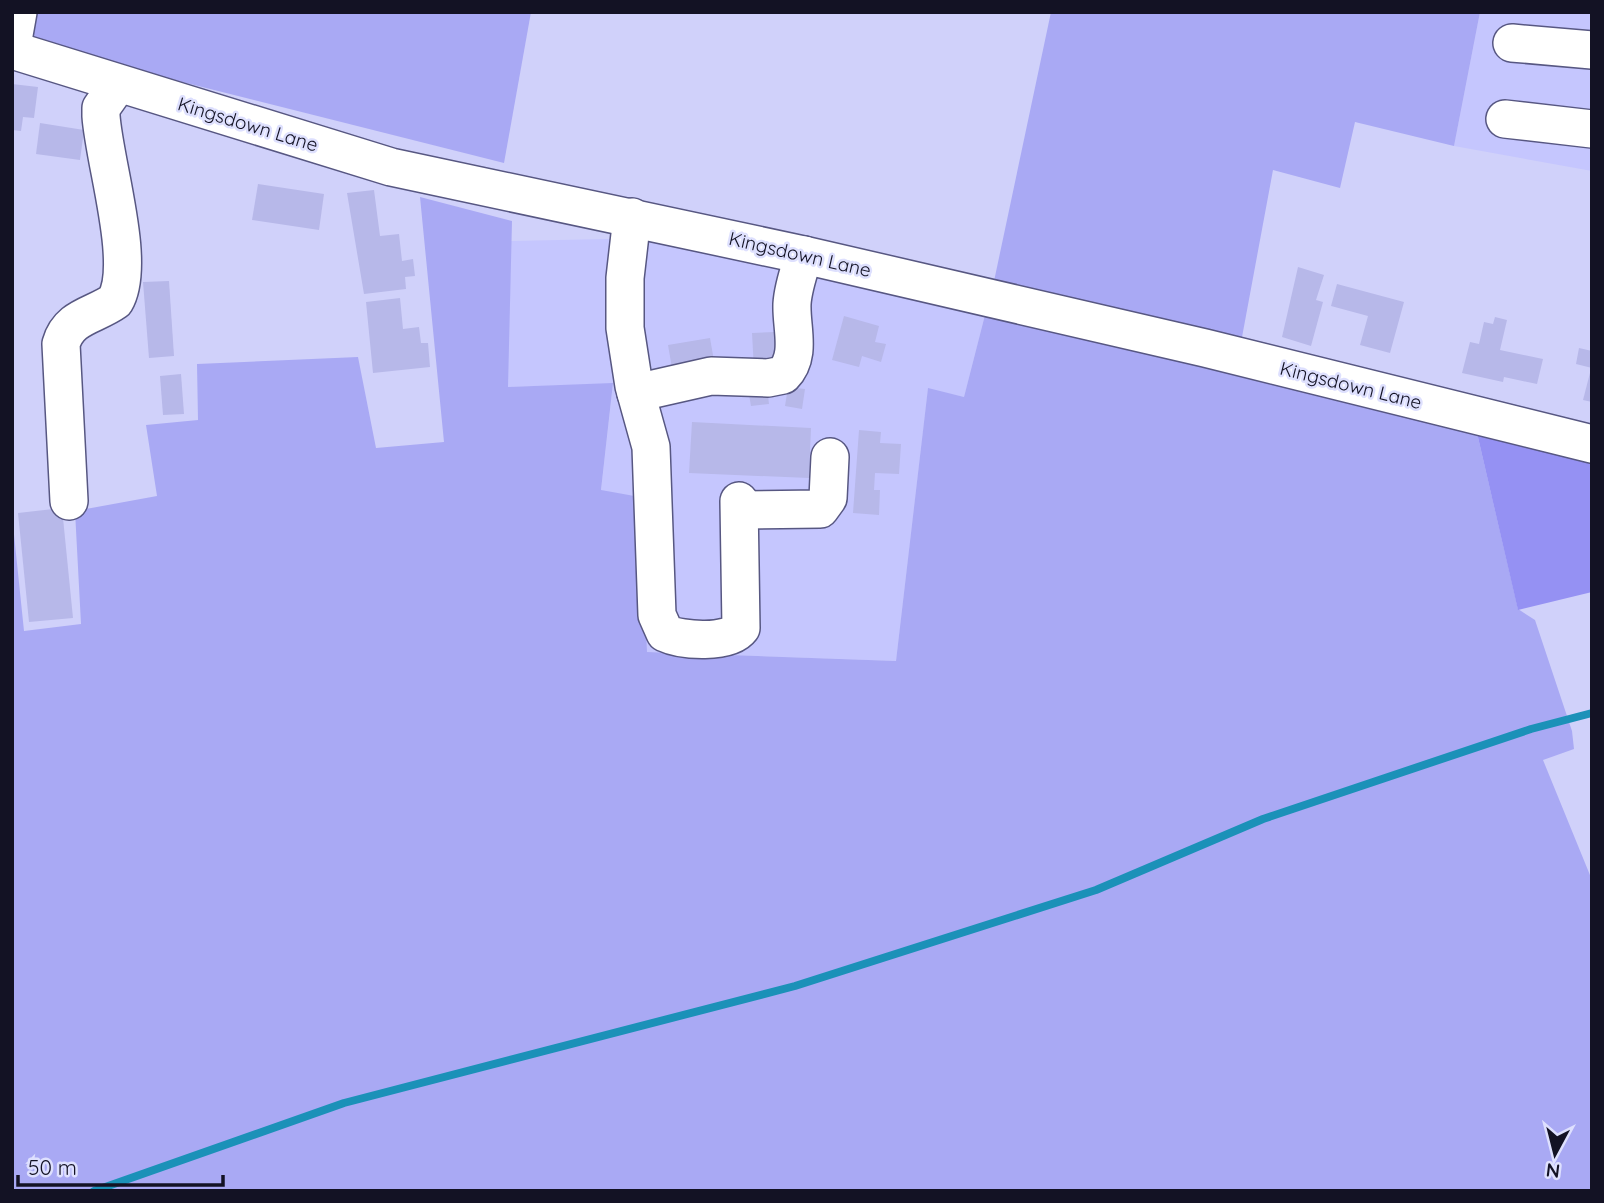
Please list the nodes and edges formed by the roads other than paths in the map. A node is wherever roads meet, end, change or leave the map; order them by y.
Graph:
1 (18, 12) edge
2 (1513, 43) dead end
3 (12, 48) edge
4 (1592, 50) edge
5 (118, 84) junction
6 (1505, 119) dead end
7 (1592, 129) edge
8 (632, 217) junction
9 (804, 255) junction
10 (636, 393) junction
11 (1592, 444) edge
12 (831, 457) dead end
13 (69, 501) dead end

1 - 3 street
2 - 4 street
3 - 5 street, Kingsdown Lane
5 - 8 street, Kingsdown Lane
5 - 13 street
6 - 7 street
8 - 9 street, Kingsdown Lane
8 - 10 street
9 - 10 street
9 - 11 street, Kingsdown Lane
10 - 12 street

